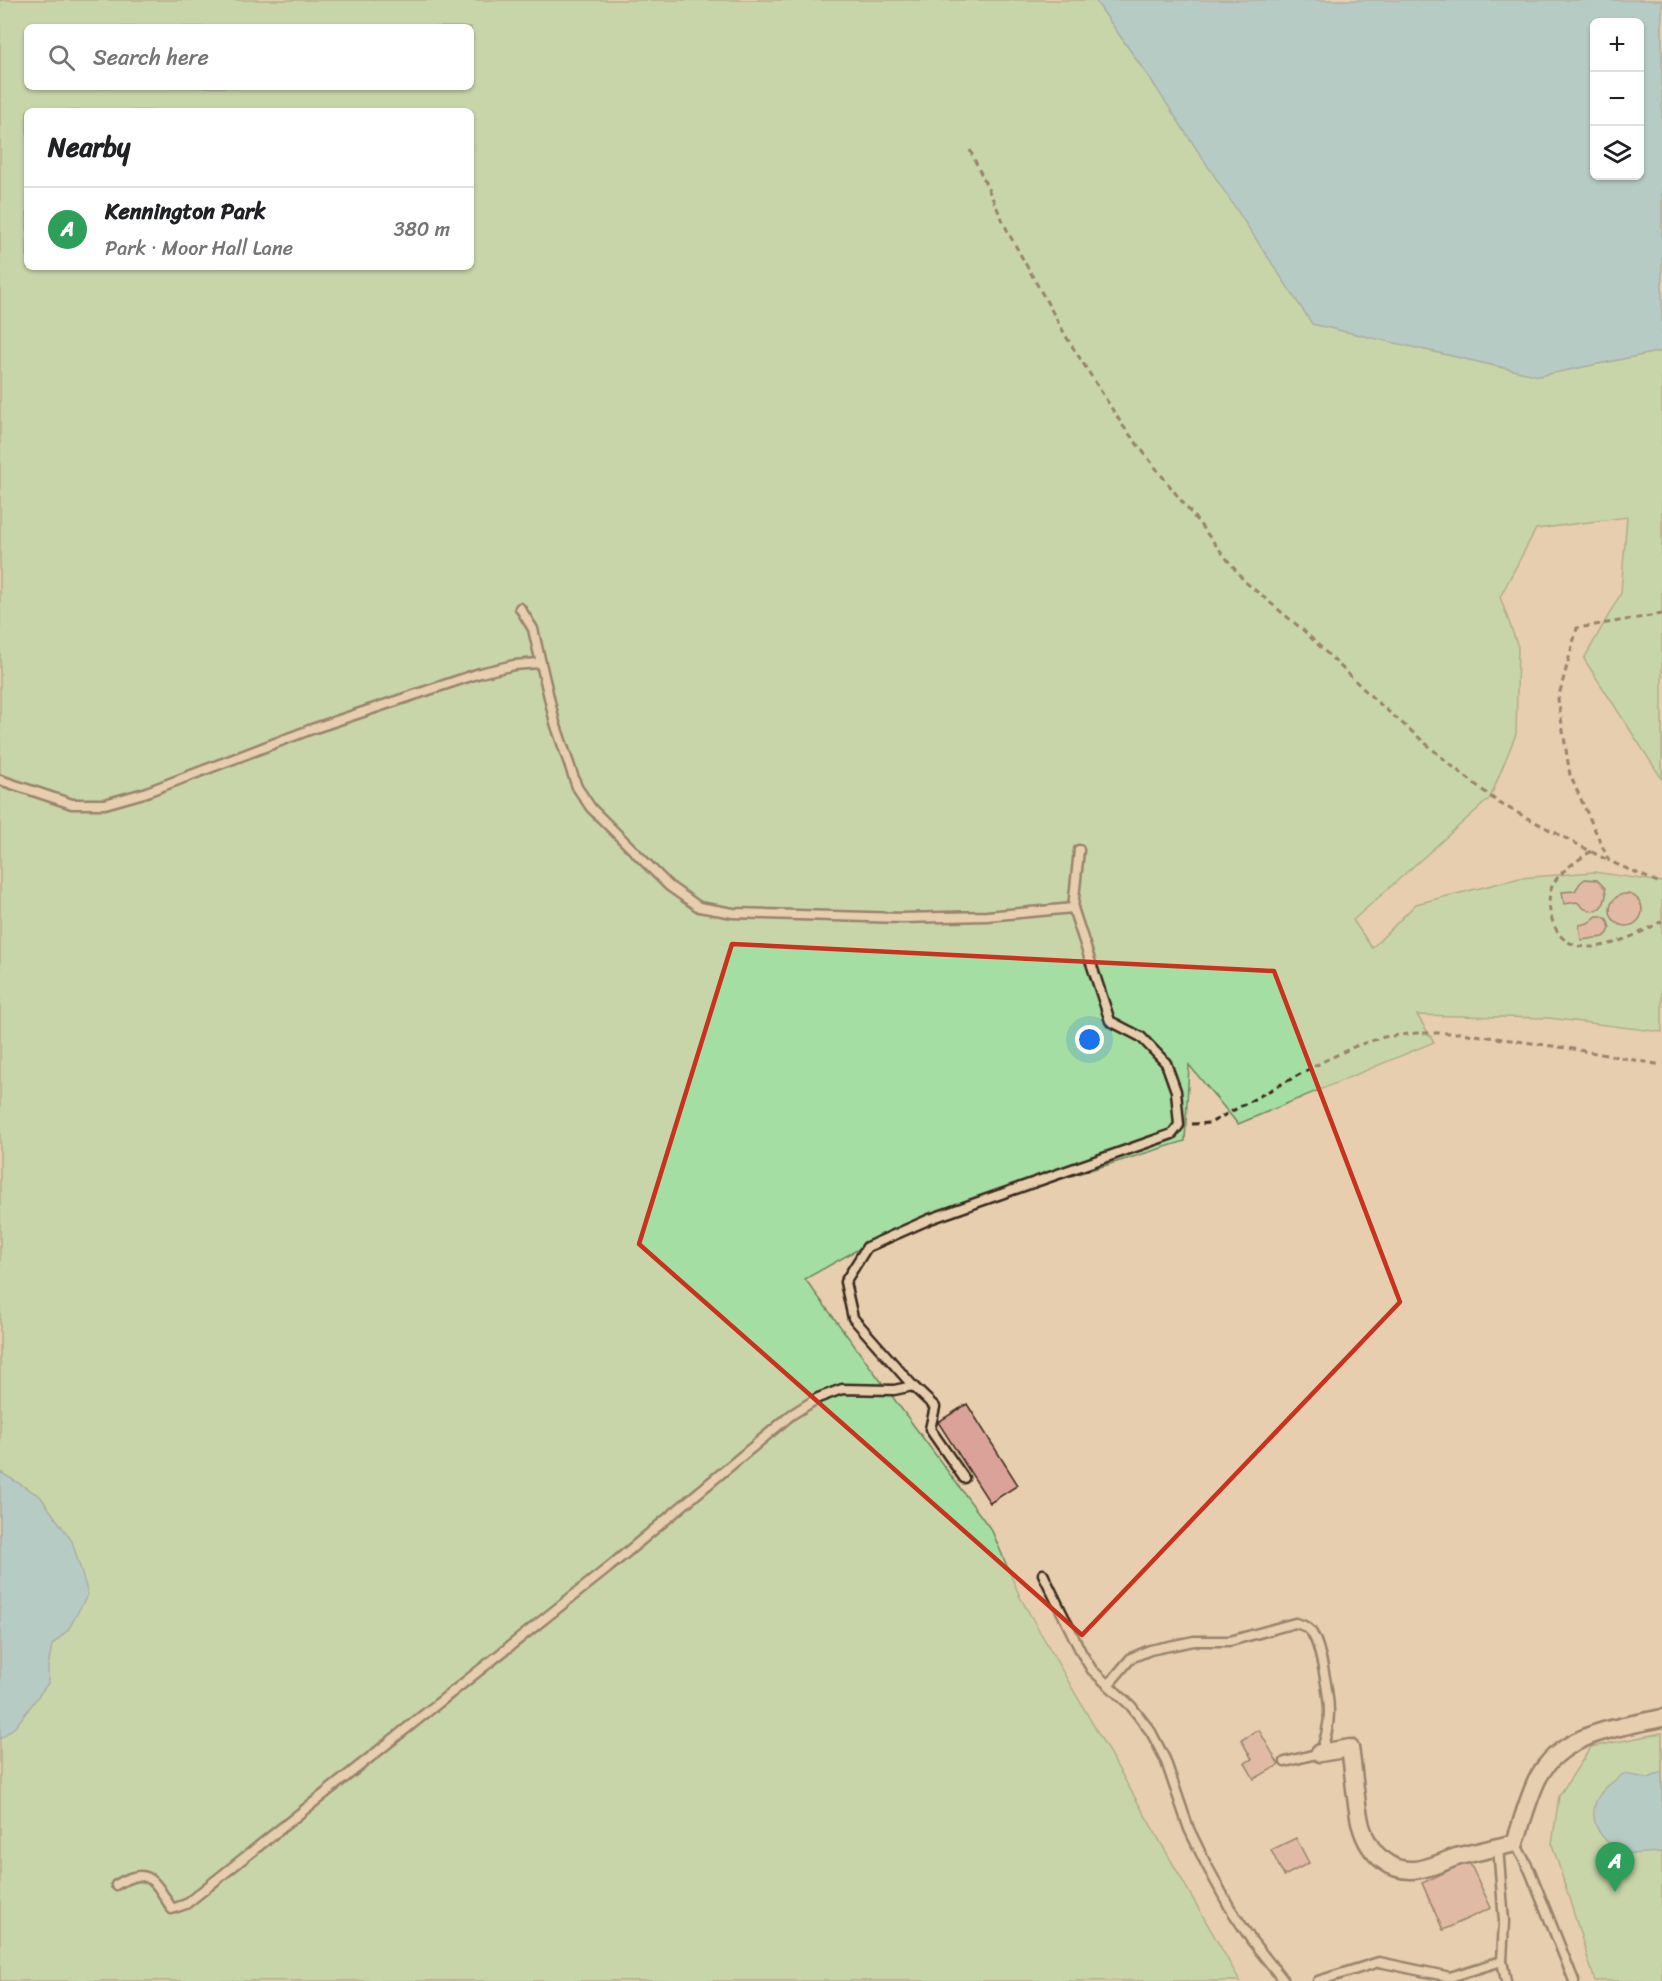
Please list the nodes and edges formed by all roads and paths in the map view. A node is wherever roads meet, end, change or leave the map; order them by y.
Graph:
1 (970, 150) dead end
2 (520, 608) dead end
3 (1662, 614) edge
4 (539, 663) junction
5 (0, 780) edge
6 (1079, 850) dead end
7 (1591, 851) junction
8 (1609, 861) junction
9 (1662, 884) edge
10 (1073, 908) junction
11 (1662, 921) edge
12 (1662, 1065) edge
13 (1179, 1125) junction
14 (913, 1386) junction
15 (964, 1478) dead end
16 (1043, 1574) dead end
17 (1109, 1684) junction
18 (1662, 1718) edge
19 (1320, 1753) junction
20 (1285, 1762) dead end
21 (1515, 1843) junction
22 (1498, 1847) junction
23 (116, 1885) dead end
24 (1502, 1960) junction
25 (1284, 1981) edge
26 (1318, 1981) edge
27 (1506, 1981) edge
28 (1574, 1981) edge

1 - 7 path
2 - 4 lane
3 - 8 path
4 - 5 lane
4 - 10 lane
6 - 10 lane
7 - 8 path
7 - 11 path
8 - 9 path
10 - 13 lane
12 - 13 path
13 - 14 lane
14 - 15 lane
14 - 23 lane
16 - 17 lane
17 - 19 lane
17 - 25 lane
18 - 21 street
19 - 20 lane
19 - 22 street
21 - 22 street
21 - 28 lane
22 - 24 lane
24 - 26 lane
24 - 27 lane

